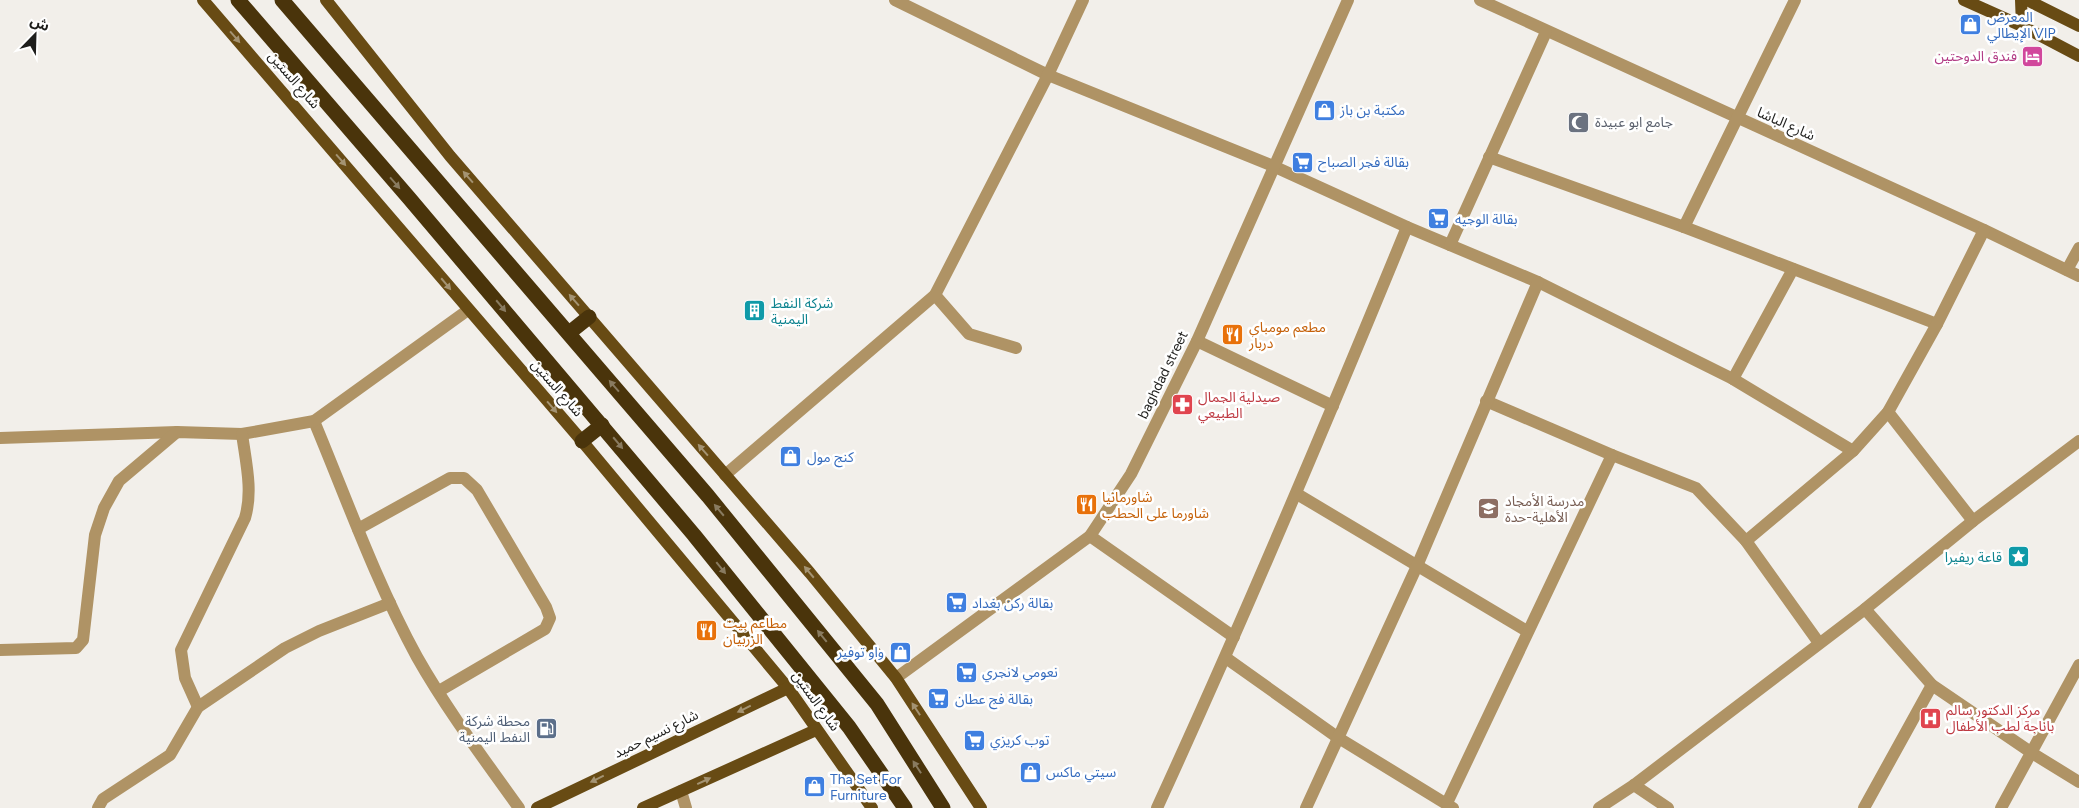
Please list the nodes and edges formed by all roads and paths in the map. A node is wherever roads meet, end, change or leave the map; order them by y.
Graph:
1 (203, 0) edge
2 (238, 0) edge
3 (282, 0) edge
4 (326, 0) edge
5 (896, 0) edge
6 (1084, 0) edge
7 (1348, 0) edge
8 (1480, 0) edge
9 (1795, 0) edge
10 (1964, 0) edge
11 (2021, 0) edge
12 (2027, 0) edge
13 (2022, 26) junction
14 (2079, 26) edge
15 (1546, 32) junction
16 (2079, 56) edge
17 (1048, 75) junction
18 (1736, 117) junction
19 (1489, 157) junction
20 (1273, 166) junction
21 (1407, 227) junction
22 (1684, 227) junction
23 (1984, 230) junction
24 (1450, 245) junction
25 (2079, 248) edge
26 (1793, 269) junction
27 (2067, 270) junction
28 (2079, 276) edge
29 (1538, 282) junction
30 (935, 296) junction
31 (468, 310) junction
32 (589, 317) junction
33 (1938, 324) junction
34 (569, 333) junction
35 (1197, 341) junction
36 (1016, 348) dead end
37 (1733, 379) junction
38 (1486, 401) junction
39 (1333, 406) junction
40 (1888, 412) junction
41 (314, 421) junction
42 (602, 425) junction
43 (177, 432) junction
44 (242, 434) junction
45 (0, 438) edge
46 (2079, 440) edge
47 (582, 441) junction
48 (1853, 451) junction
49 (1612, 455) junction
50 (725, 475) junction
51 (1297, 494) junction
52 (1973, 521) junction
53 (358, 529) junction
54 (1090, 536) junction
55 (1746, 541) junction
56 (1417, 566) junction
57 (390, 603) junction
58 (1865, 609) junction
59 (1527, 631) junction
60 (1234, 637) junction
61 (1819, 643) junction
62 (0, 650) edge
63 (1226, 658) junction
64 (2079, 665) edge
65 (896, 678) junction
66 (1932, 685) junction
67 (788, 688) junction
68 (439, 691) junction
69 (198, 707) junction
70 (816, 730) junction
71 (1337, 737) junction
72 (2032, 753) junction
73 (2079, 782) edge
74 (1634, 785) junction
75 (681, 792) junction
76 (1450, 806) edge
77 (98, 808) edge
78 (519, 808) edge
79 (537, 808) edge
80 (643, 808) edge
81 (686, 808) edge
82 (872, 808) edge
83 (905, 808) edge
84 (944, 808) edge
85 (981, 808) edge
86 (1157, 808) edge
87 (1306, 808) edge
88 (1599, 808) edge
89 (1668, 808) edge
90 (1864, 808) edge
91 (2001, 808) edge

1 -> 31 main road, شارع الستين
2 -> 42 highway, شارع الستين
3 - 34 highway
32 -> 4 main road
5 - 17 street
6 - 17 street
7 - 20 street, baghdad street
8 - 15 street, شارع الباشا
9 - 18 street
10 - 13 main road
11 - 13 main road
12 - 14 main road
13 - 16 main road
15 - 18 street, شارع الباشا
15 - 19 street
17 - 20 street
17 - 30 street
18 - 22 street
18 - 23 street, شارع الباشا
19 - 22 street
19 - 24 street
20 - 21 street
20 - 35 street, baghdad street
21 - 24 street
21 - 39 street
22 - 26 street
23 - 27 street, شارع الباشا
23 - 33 street
24 - 29 street
25 - 27 street
26 - 33 street
26 - 37 street
27 - 28 street, شارع الباشا
29 - 37 street
29 - 38 street
30 - 36 street
30 - 50 street
31 - 41 street
31 -> 47 main road, شارع الستين
32 - 34 highway
50 -> 32 main road
33 - 40 street
84 -> 34 highway
35 - 39 street
35 - 54 street, baghdad street
37 - 48 street
38 - 49 street
38 - 56 street
39 - 51 street
40 - 48 street
40 - 52 street
41 - 44 street
41 - 53 street
42 - 47 highway
42 -> 83 highway, شارع الستين
43 - 44 street
43 - 45 street
43 - 62 street
44 - 69 street
46 - 52 street
47 - 67 main road, شارع الستين
48 - 55 street
49 - 55 street
49 - 59 street
65 -> 50 main road
51 - 56 street
51 - 60 street
52 - 58 street
53 - 57 street
53 - 68 street
54 - 60 street
54 - 65 street, baghdad street
55 - 61 street
56 - 59 street
56 - 71 street
57 - 68 street
57 - 69 street
58 - 61 street
58 - 66 street
59 - 76 street
60 - 63 street
61 - 74 street
63 - 71 street
63 - 86 street
64 - 72 street
85 -> 65 main road
66 - 72 street
66 - 90 street
67 - 70 main road, شارع الستين
67 -> 79 main road, شارع نسيم حميد
68 - 78 street
69 - 77 street
75 -> 70 main road
70 - 82 main road, شارع الستين
71 - 76 street
71 - 87 street
72 - 73 street
72 - 91 street
74 - 88 street
74 - 89 street
75 - 80 main road
75 - 81 street

